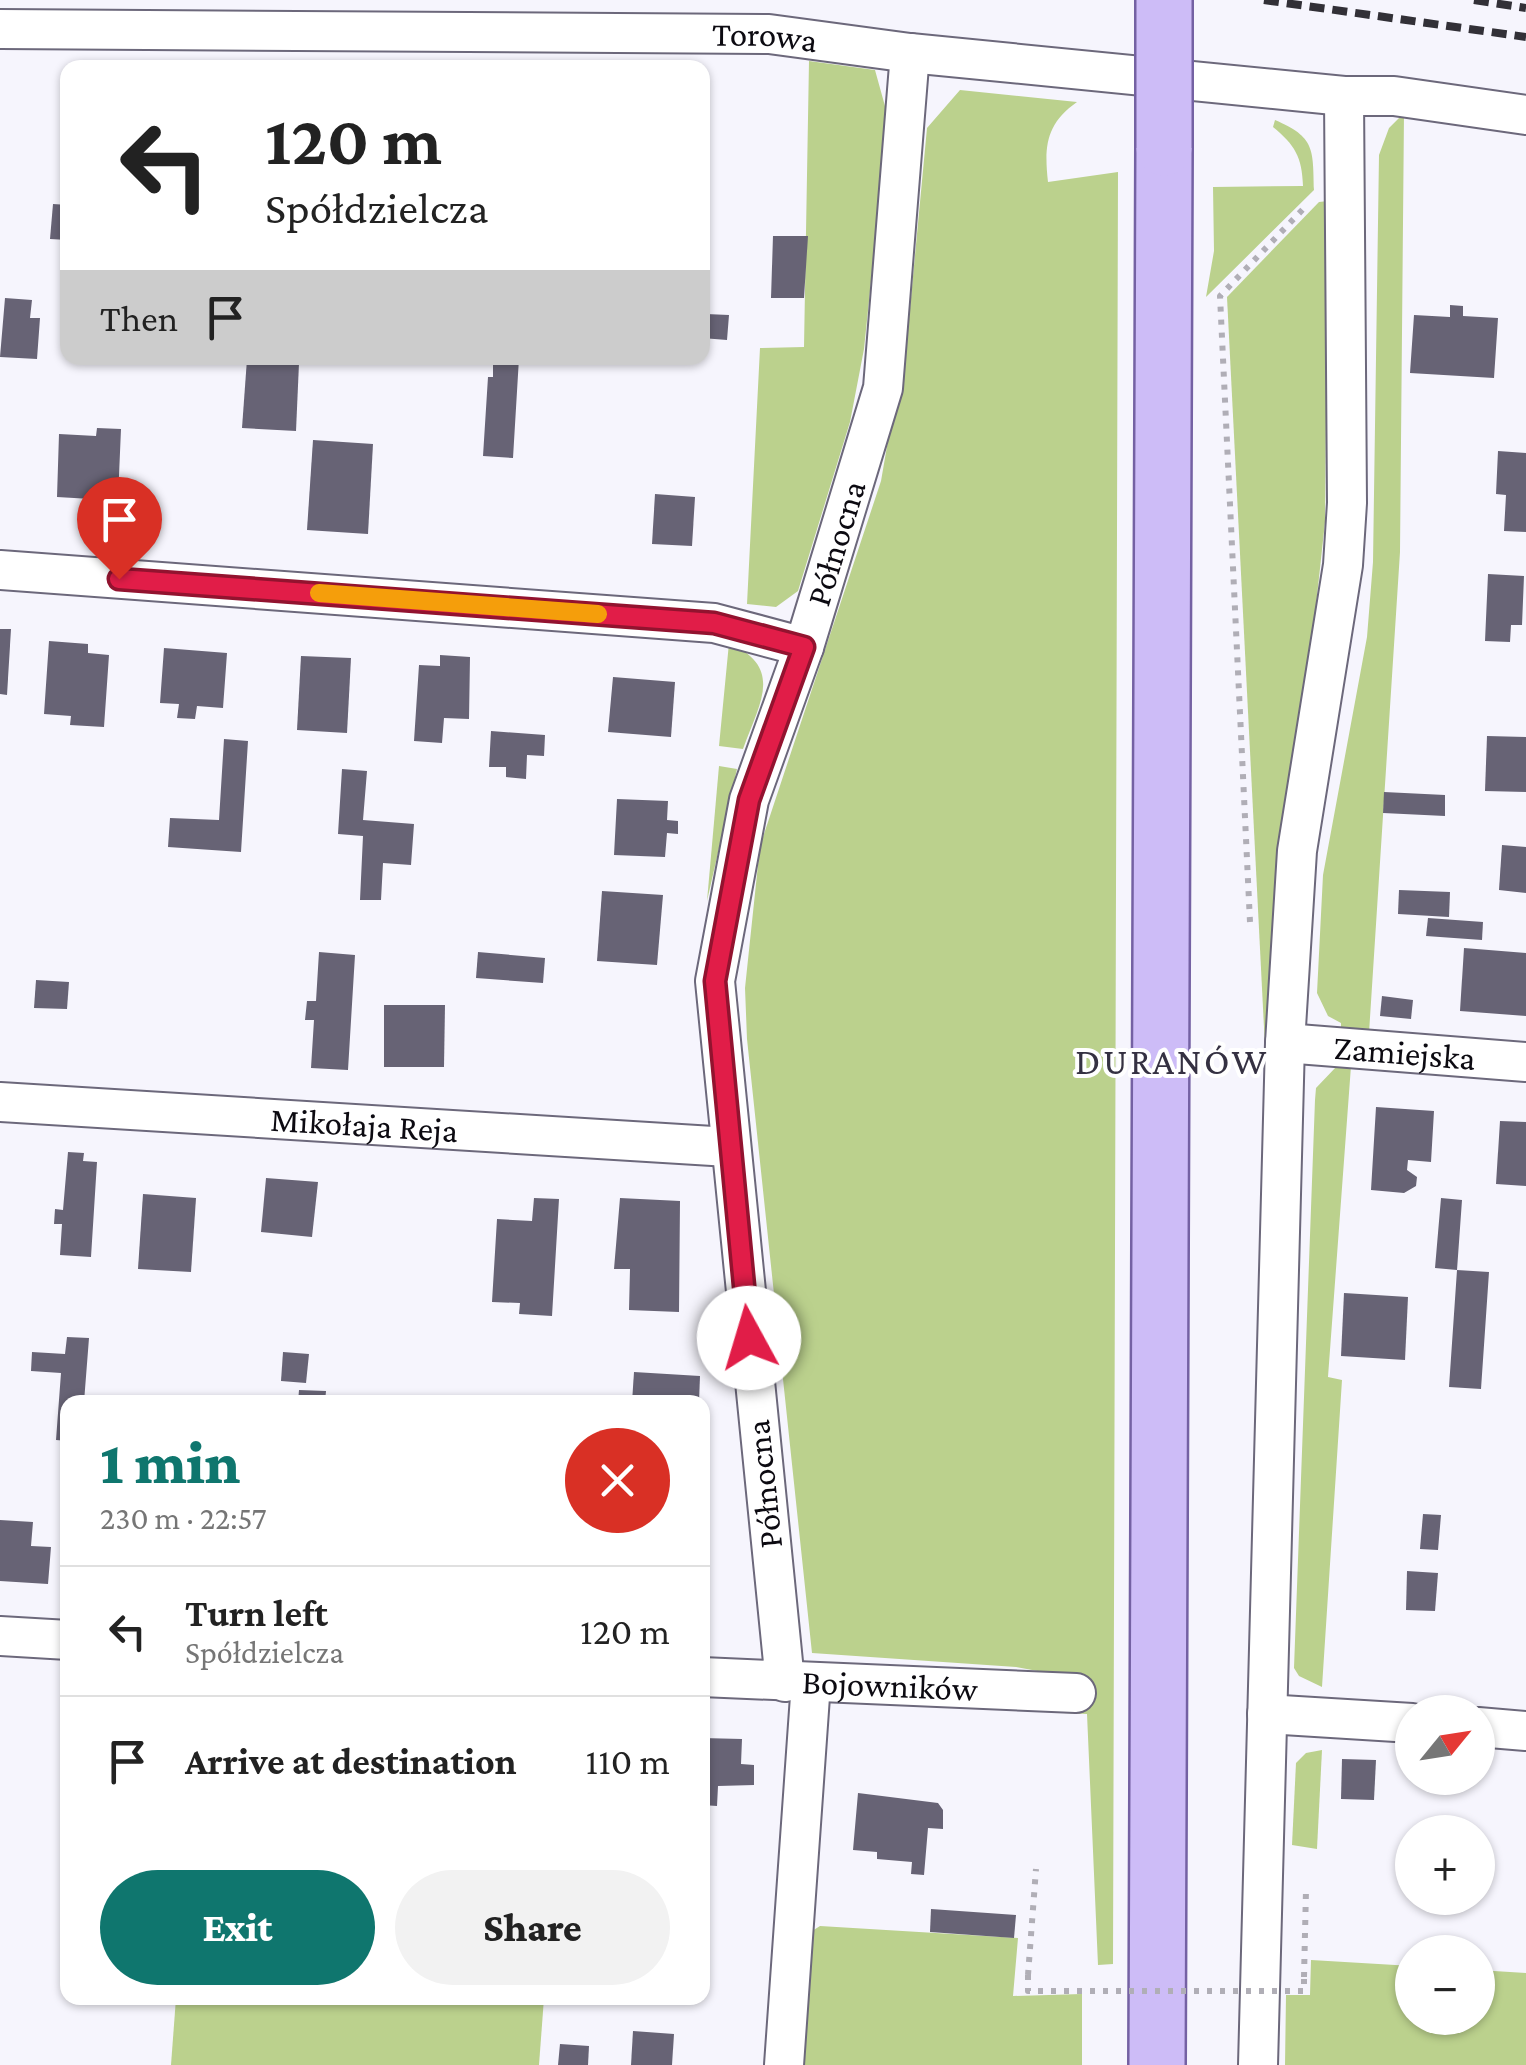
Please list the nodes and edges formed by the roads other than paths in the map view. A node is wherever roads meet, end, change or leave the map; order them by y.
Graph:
1 (1164, 0) edge
2 (0, 29) edge
3 (910, 53) junction
4 (1344, 96) junction
5 (1526, 115) edge
6 (0, 570) edge
7 (804, 647) junction
8 (1285, 1043) junction
9 (1526, 1062) edge
10 (0, 1102) edge
11 (730, 1147) junction
12 (0, 1636) edge
13 (60, 1640) edge
14 (710, 1677) edge
15 (798, 1682) junction
16 (1076, 1693) dead end
17 (1267, 1714) junction
18 (1395, 1722) edge
19 (1495, 1729) edge
20 (1526, 1731) edge
21 (784, 2065) edge
22 (1158, 2065) edge
23 (1258, 2065) edge

1 - 22 main road, bridge
2 - 3 street, Torowa
3 - 4 street, Torowa
3 - 7 street, Północna
4 - 5 street, Torowa
4 - 8 street
6 - 7 street
7 - 11 street, Północna
8 - 9 street, Zamiejska
8 - 17 street
10 - 11 street, Mikołaja Reja
11 - 15 street, Północna
12 - 13 street
14 - 15 street, Bojowników
15 - 16 street, Bojowników
15 - 21 street, Północna
17 - 18 street
17 - 23 street
19 - 20 street

